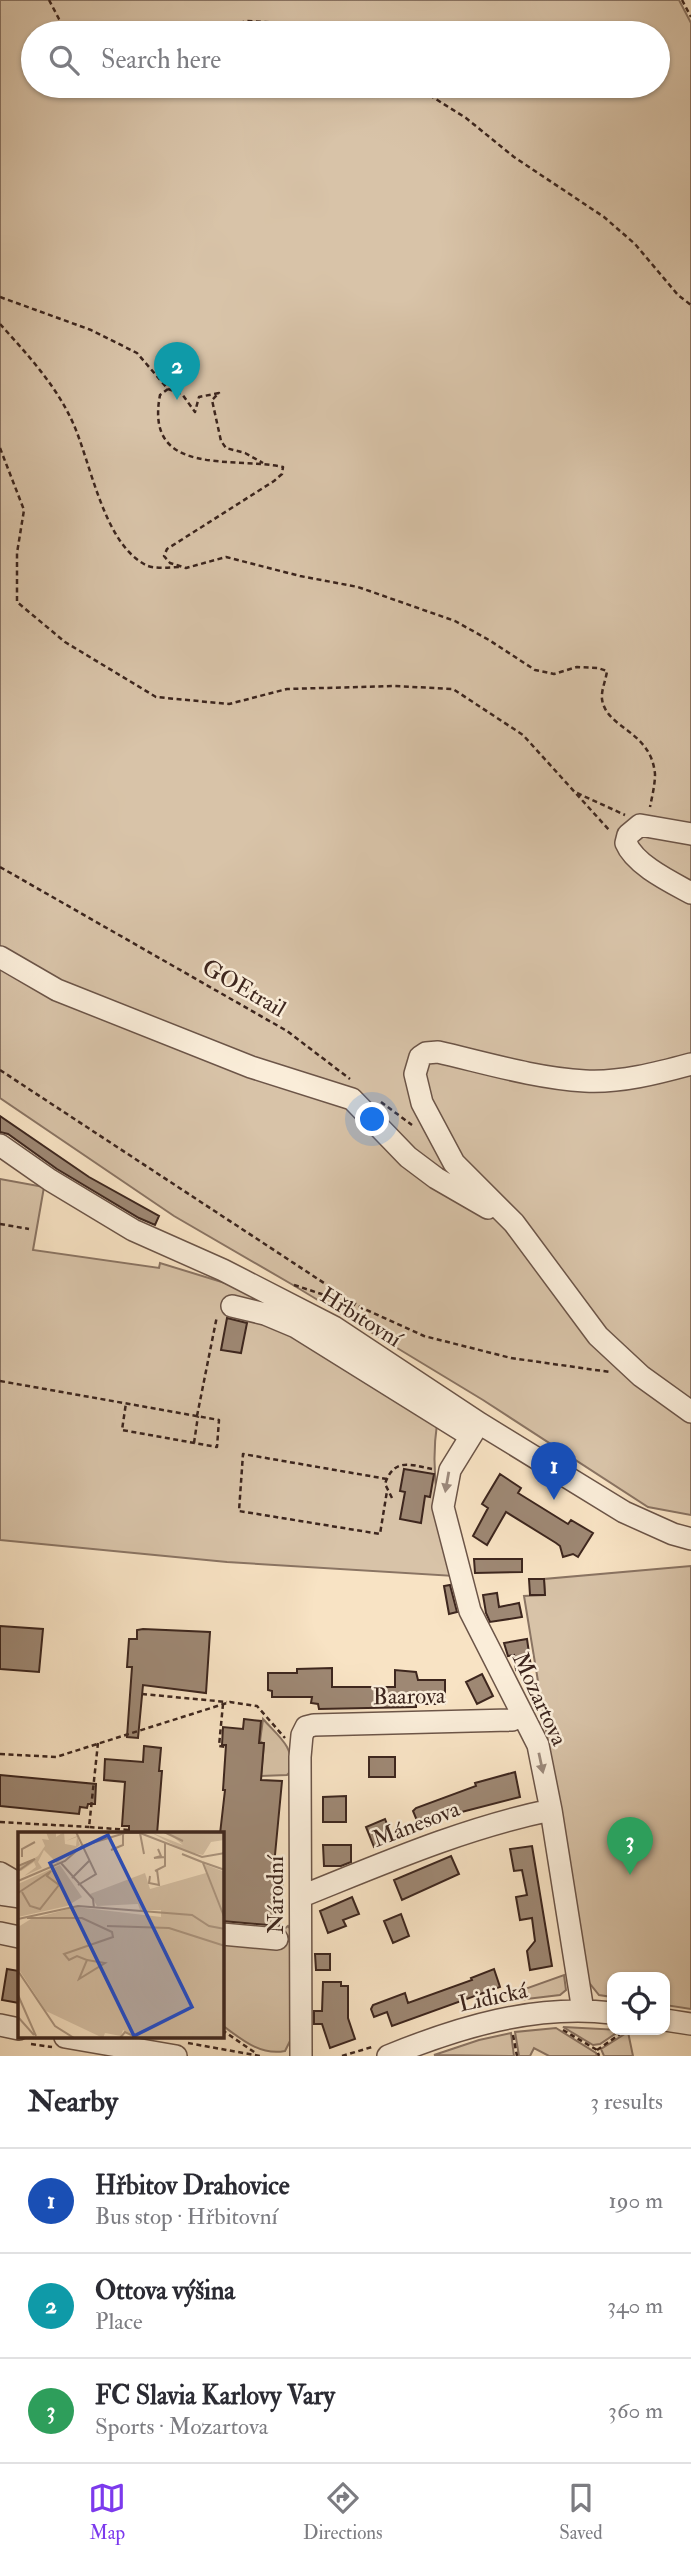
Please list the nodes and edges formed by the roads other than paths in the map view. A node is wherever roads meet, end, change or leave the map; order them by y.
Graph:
1 (691, 834) edge
2 (691, 893) edge
3 (0, 957) edge
4 (691, 1064) edge
5 (0, 1145) edge
6 (514, 1223) junction
7 (225, 1310) road end
8 (691, 1412) edge
9 (475, 1429) junction
10 (691, 1539) edge
11 (522, 1716) junction
12 (302, 1735) joint
13 (551, 1810) junction
14 (0, 1873) edge
15 (18, 1883) edge
16 (0, 1894) edge
17 (302, 1896) junction
18 (18, 1897) edge
19 (0, 1933) edge
20 (224, 1934) edge
21 (18, 1937) edge
22 (277, 1939) dead end
23 (583, 2011) junction
24 (607, 2013) edge
25 (670, 2021) edge
26 (691, 2024) edge
27 (0, 2025) edge
28 (18, 2029) edge
29 (74, 2038) edge
30 (177, 2049) edge
31 (382, 2051) edge
32 (301, 2056) edge

1 - 2 street
3 - 6 street
4 - 6 street
5 - 9 street, Hřbitovní
6 - 8 street
7 - 9 street
9 - 10 street, Hřbitovní
9 -> 11 street, Mozartova
11 - 12 street, Baarova
11 -> 13 street, Mozartova
12 - 17 street, Národní
13 - 17 street, Mánesova
13 - 23 street, Mozartova
14 - 15 street
16 - 18 street
17 - 32 street, Národní
19 - 21 street
20 - 22 street
23 - 24 street, Lidická
23 - 31 street, Lidická
25 - 26 street
27 - 28 street
29 - 30 street

